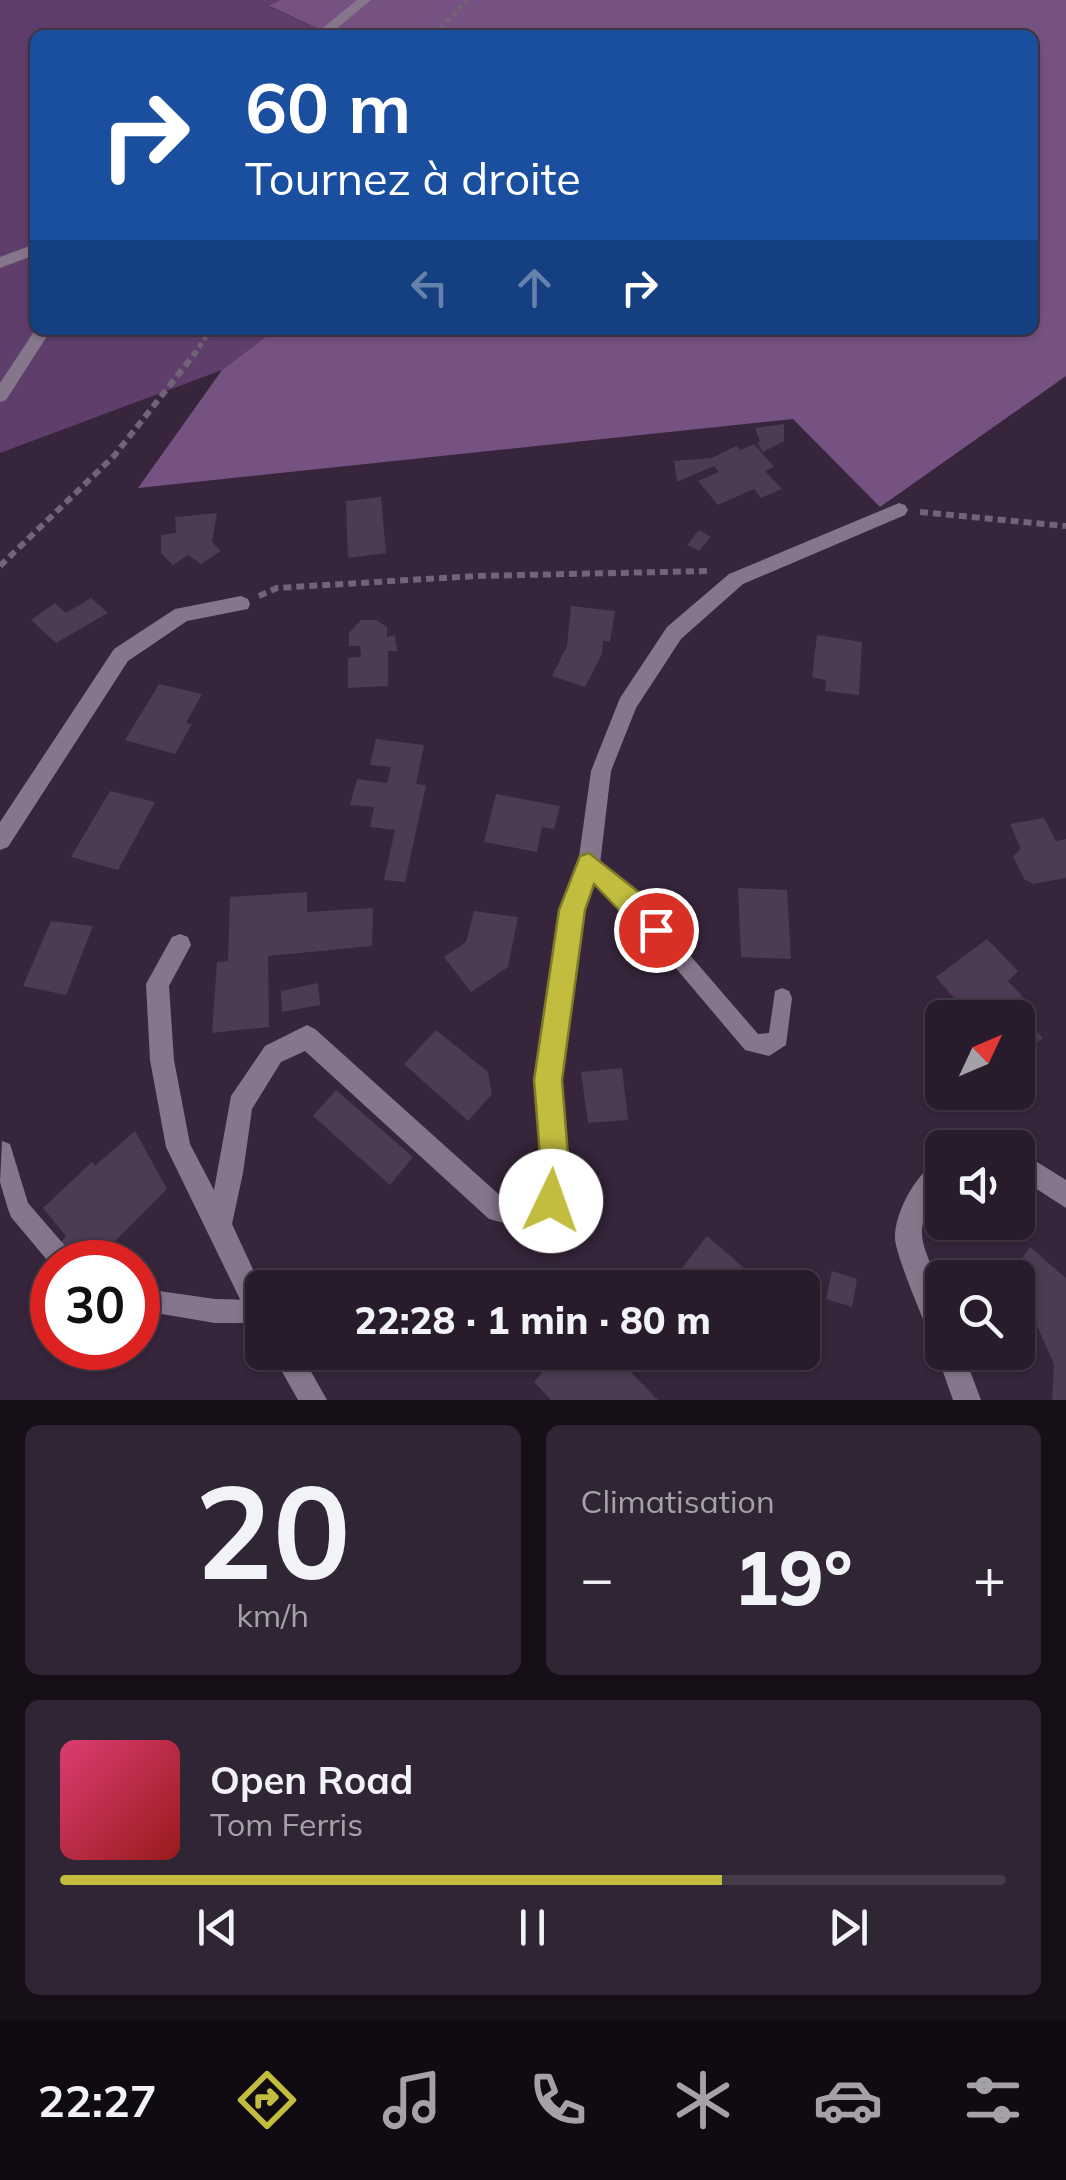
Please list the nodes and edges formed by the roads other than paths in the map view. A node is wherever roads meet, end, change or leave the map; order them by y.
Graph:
1 (365, 0) edge
2 (327, 30) edge
3 (30, 251) edge
4 (0, 262) edge
5 (40, 335) edge
6 (0, 396) edge
7 (899, 510) road end
8 (241, 604) road end
9 (0, 840) edge
10 (589, 864) junction
11 (180, 945) dead end
12 (782, 998) dead end
13 (2, 1152) edge
14 (1035, 1174) edge
15 (925, 1190) edge
16 (1066, 1195) edge
17 (219, 1225) junction
18 (45, 1240) edge
19 (245, 1280) edge
20 (925, 1287) edge
21 (160, 1302) edge
22 (245, 1313) edge
23 (294, 1370) edge
24 (956, 1370) edge
25 (312, 1400) edge
26 (967, 1400) edge

1 - 2 street
3 - 4 street
5 - 6 street
7 - 10 street
8 - 9 street
10 - 12 lane
10 - 17 street
11 - 17 street
13 - 18 lane
14 - 16 street
15 - 20 street
17 - 19 street
21 - 22 lane
23 - 25 street
24 - 26 street

